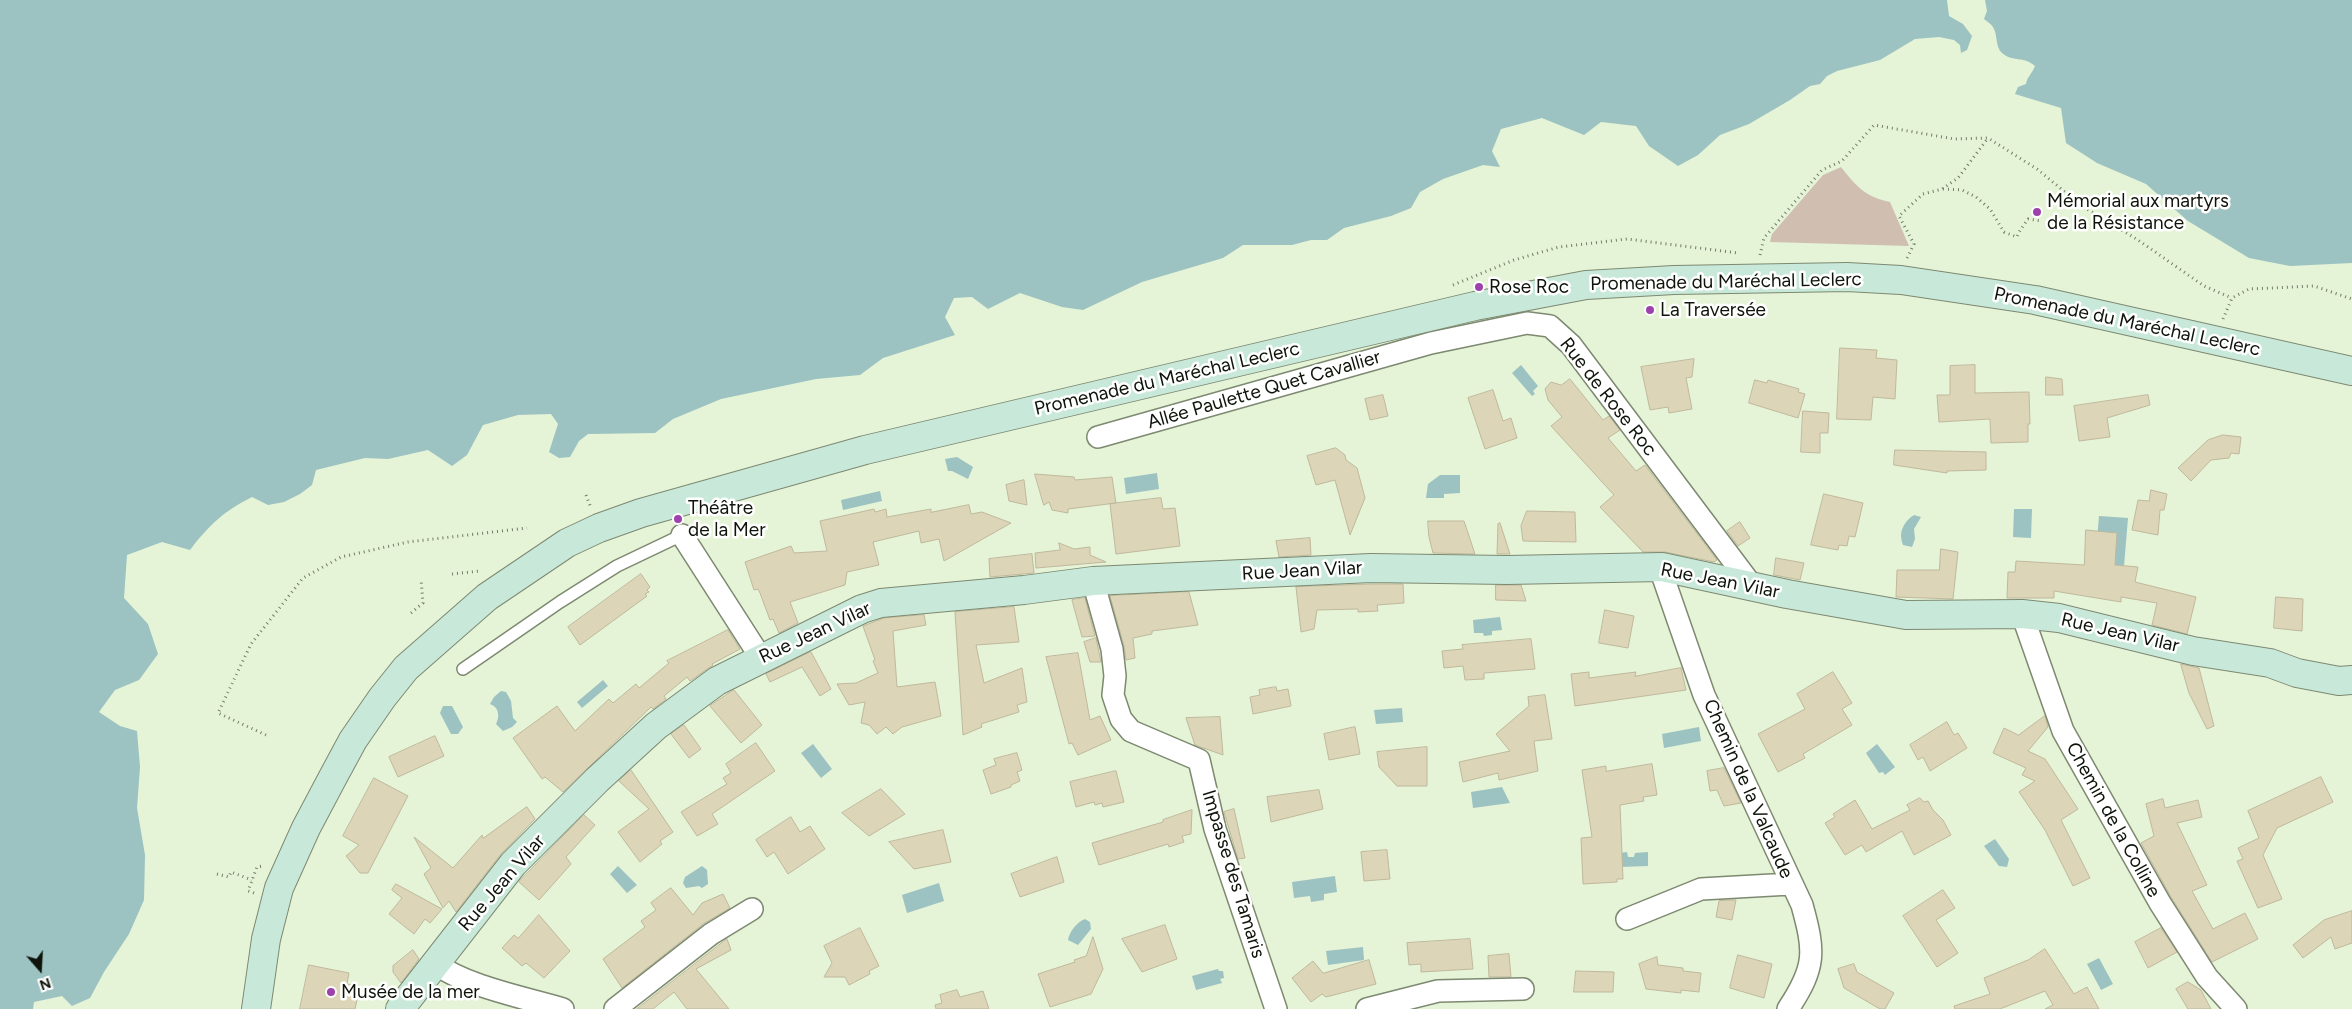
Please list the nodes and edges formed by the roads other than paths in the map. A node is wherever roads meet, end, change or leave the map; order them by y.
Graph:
1 (1425, 317) junction
2 (1431, 343) junction
3 (2352, 371) edge
4 (1098, 436) dead end
5 (682, 535) joint
6 (1662, 567) junction
7 (1093, 581) junction
8 (1754, 587) junction
9 (2022, 614) junction
10 (761, 658) junction
11 (464, 669) dead end
12 (2352, 680) edge
13 (1790, 884) junction
14 (752, 909) dead end
15 (1627, 919) dead end
16 (435, 963) junction
17 (1523, 989) dead end
18 (256, 1009) edge
19 (400, 1009) edge
20 (563, 1009) edge
21 (615, 1009) edge
22 (1276, 1009) edge
23 (1367, 1009) edge
24 (1788, 1009) edge
25 (2236, 1009) edge

1 - 2 street
1 - 3 main road, Promenade du Maréchal Leclerc
1 - 18 main road, Promenade du Maréchal Leclerc
2 - 4 street, Allée Paulette Quet Cavallier
2 - 8 street, Rue de Rose Roc
5 - 10 street
5 - 11 lane
6 - 7 main road, Rue Jean Vilar
6 - 8 main road, Rue Jean Vilar
6 - 13 street, Chemin de la Valcaude
7 - 10 main road, Rue Jean Vilar
7 - 22 street, Impasse des Tamaris
8 - 9 main road, Rue Jean Vilar
9 - 12 main road, Rue Jean Vilar
9 - 25 street, Chemin de la Colline
10 - 16 main road, Rue Jean Vilar
13 - 15 street
13 - 24 street, Chemin de la Valcaude
14 - 21 street
16 - 19 main road, Rue Jean Vilar
16 - 20 street
17 - 23 street

